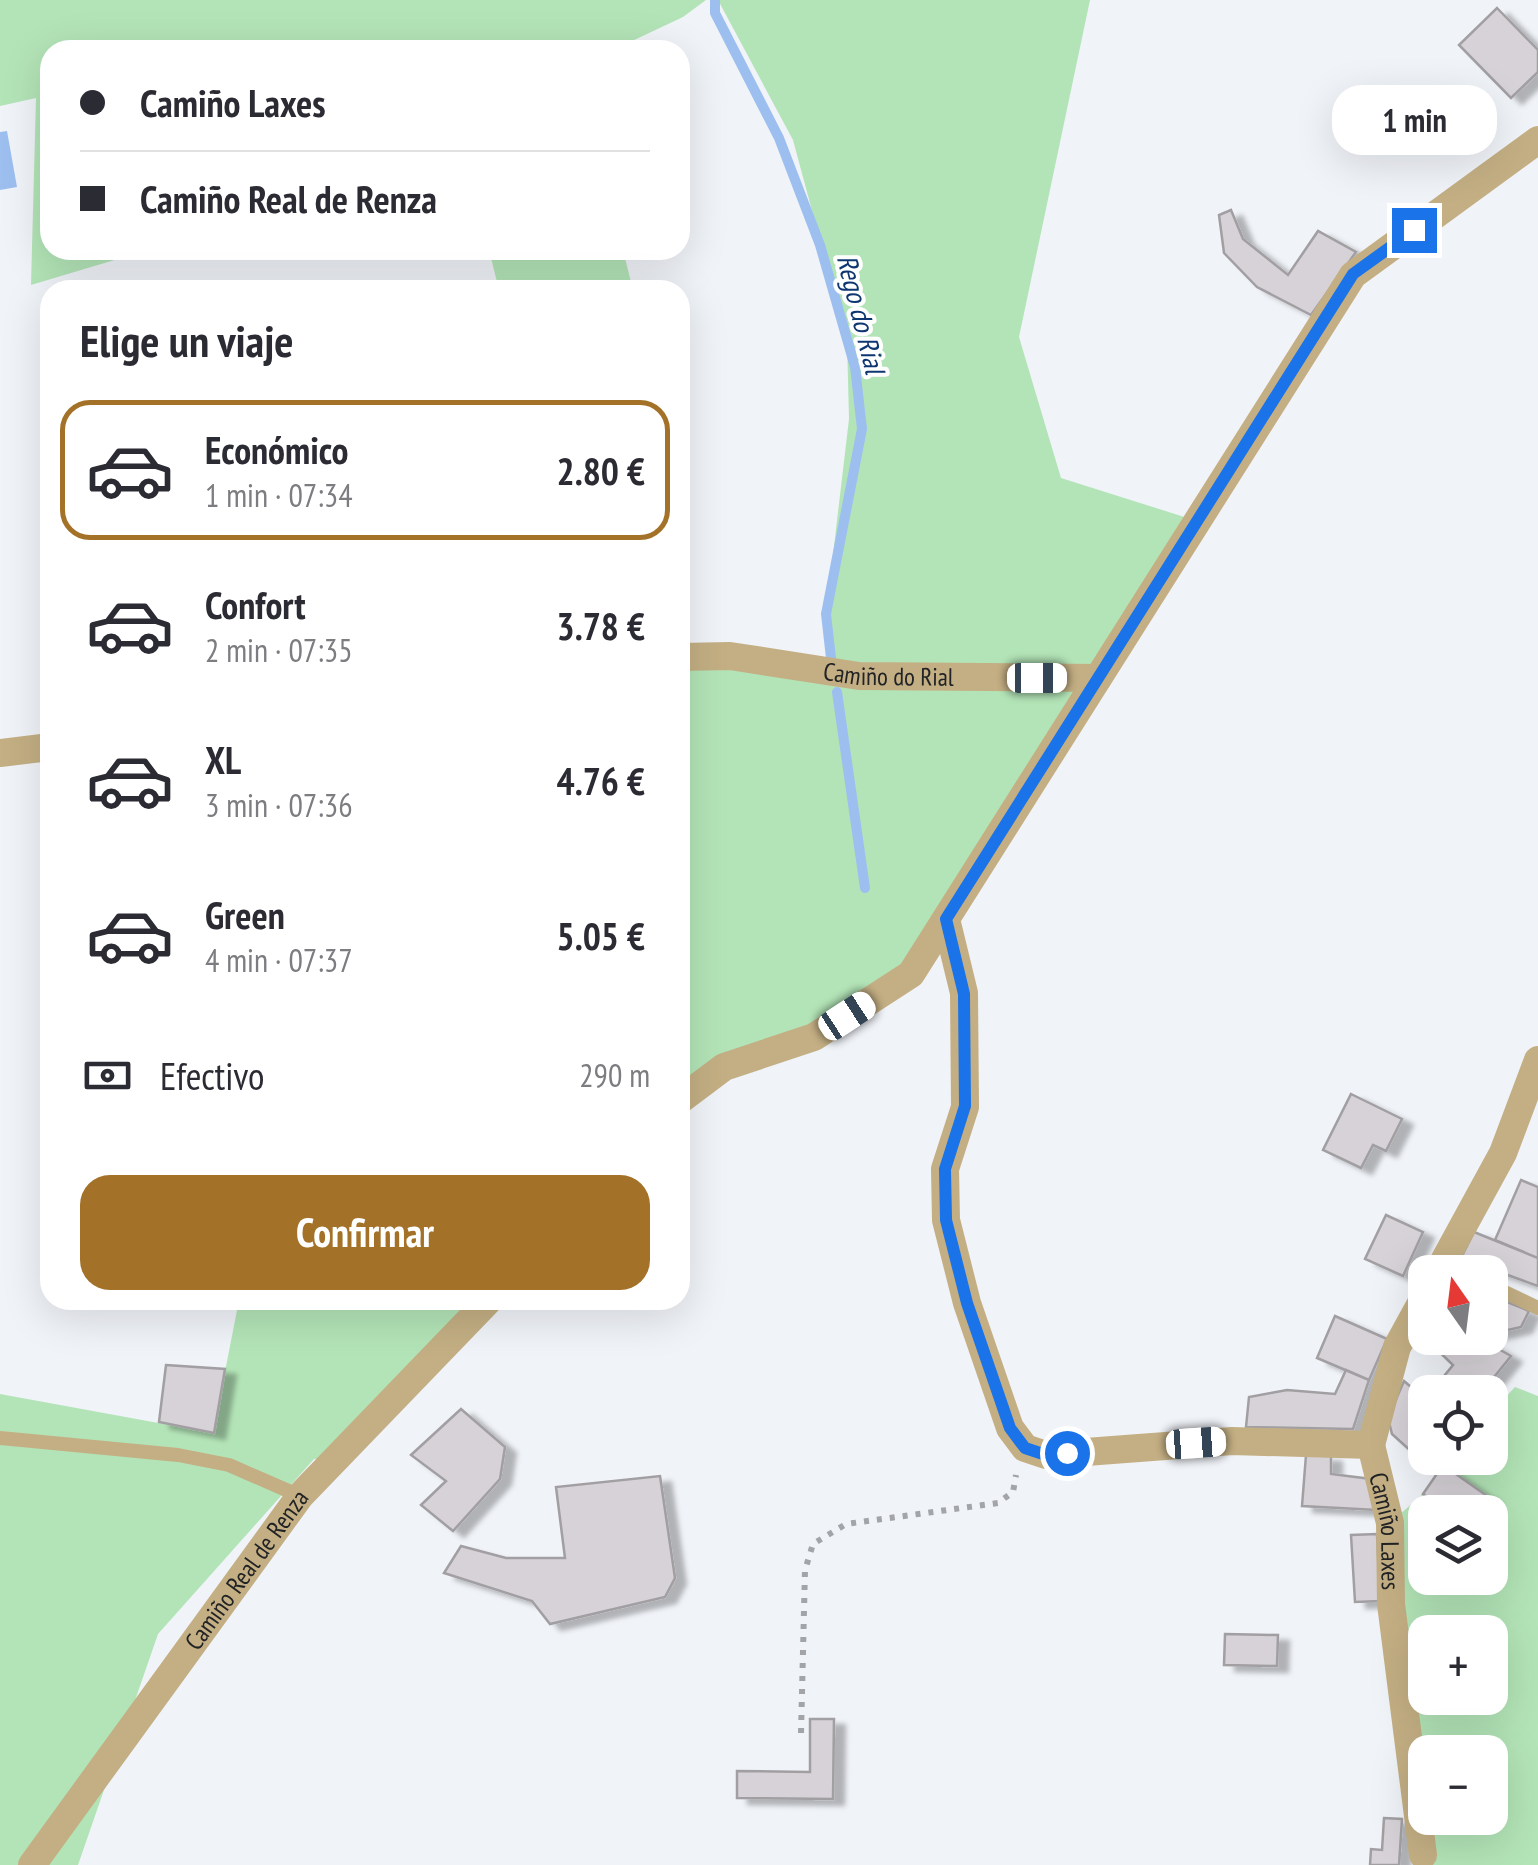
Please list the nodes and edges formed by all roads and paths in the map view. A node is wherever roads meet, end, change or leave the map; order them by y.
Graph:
1 (1538, 140) edge
2 (690, 657) edge
3 (1098, 678) junction
4 (40, 748) edge
5 (0, 753) edge
6 (946, 919) junction
7 (1538, 1060) edge
8 (690, 1093) edge
9 (1455, 1255) edge
10 (1508, 1294) edge
11 (1538, 1308) edge
12 (479, 1310) edge
13 (1408, 1328) edge
14 (0, 1438) edge
15 (1371, 1446) junction
16 (1025, 1448) junction
17 (300, 1496) junction
18 (801, 1733) dead end
19 (1423, 1855) dead end
20 (32, 1865) edge

1 - 3 street
2 - 3 street, Camiño do Rial
3 - 6 street
4 - 5 street
6 - 8 street
6 - 16 street
7 - 9 street
10 - 11 lane
12 - 17 street, Camiño Real de Renza
13 - 15 street, Camiño Laxes
14 - 17 lane
15 - 16 street, Camiño Laxes
15 - 19 street, Camiño Laxes
16 - 18 path
17 - 20 street, Camiño Real de Renza

